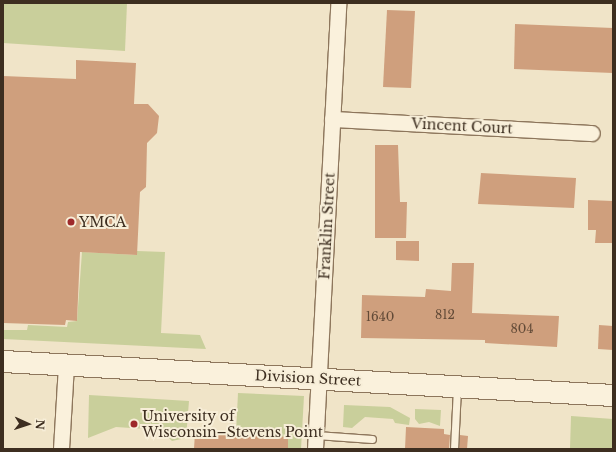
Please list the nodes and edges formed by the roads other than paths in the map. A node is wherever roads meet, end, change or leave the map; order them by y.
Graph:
1 (338, 3) edge
2 (332, 119) junction
3 (592, 133) dead end
4 (3, 361) edge
5 (66, 364) junction
6 (319, 378) junction
7 (457, 386) junction
8 (613, 395) edge
9 (372, 439) dead end
10 (316, 442) edge
11 (61, 449) edge
12 (454, 449) edge

1 - 2 street, Franklin Street
2 - 3 street, Vincent Court
2 - 6 street, Franklin Street
4 - 5 main road, Division Street
5 - 6 main road, Division Street
5 - 11 street
6 - 7 main road, Division Street
6 - 10 street, Franklin Street
7 - 8 main road, Division Street
7 - 12 lane
9 - 10 lane

